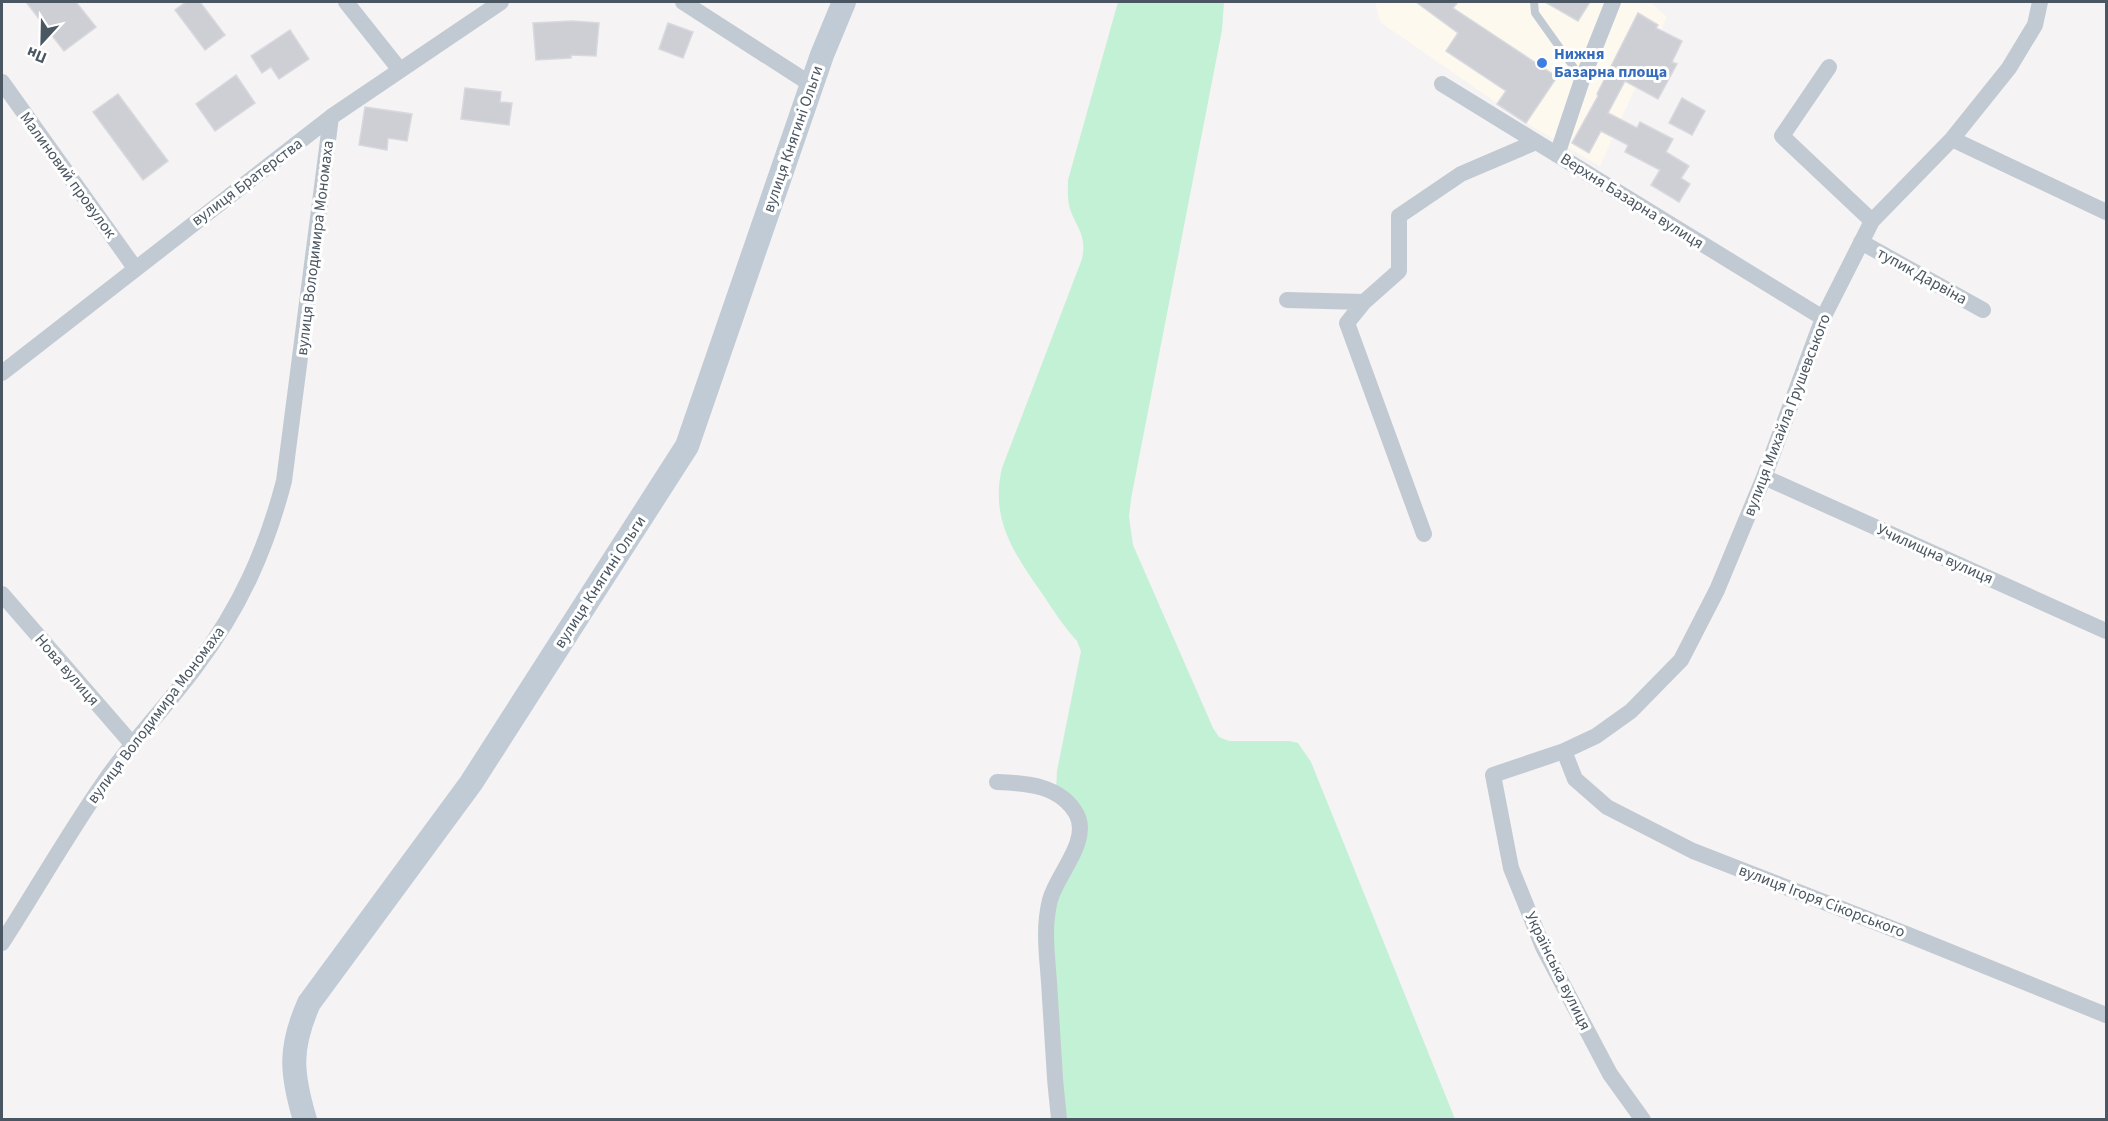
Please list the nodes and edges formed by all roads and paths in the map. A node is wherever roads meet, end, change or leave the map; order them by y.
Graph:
1 (346, 2) edge
2 (501, 2) edge
3 (684, 2) edge
4 (843, 2) edge
5 (1534, 2) edge
6 (1613, 2) edge
7 (2040, 2) edge
8 (1829, 67) dead end
9 (400, 70) junction
10 (1582, 80) junction
11 (2, 82) edge
12 (1442, 84) dead end
13 (812, 85) junction
14 (332, 117) junction
15 (1952, 139) junction
16 (1536, 142) junction
17 (1557, 155) junction
18 (2106, 212) edge
19 (1872, 221) junction
20 (1861, 242) junction
21 (135, 268) junction
22 (1287, 300) dead end
23 (1364, 302) junction
24 (1983, 310) dead end
25 (1823, 318) junction
26 (2, 373) edge
27 (1764, 477) junction
28 (1424, 534) dead end
29 (2, 594) edge
30 (2106, 631) edge
31 (133, 745) junction
32 (1564, 752) junction
33 (1493, 775) joint
34 (997, 782) dead end
35 (3, 936) edge
36 (2106, 1015) edge
37 (305, 1119) edge
38 (1059, 1119) edge
39 (1643, 1119) edge

1 - 9 street
2 - 9 street, вулиця Братерства
3 - 13 street
4 - 13 street, вулиця Княгині Ольги
5 - 10 lane
6 - 10 street
7 - 15 street, вулиця Михайла Грушевського
8 - 19 street
9 - 14 street, вулиця Братерства
10 - 17 street
11 - 21 street, Малиновий провулок
12 - 16 street, Верхня Базарна вулиця
13 - 37 street, вулиця Княгині Ольги
14 - 21 street, вулиця Братерства
14 - 31 street, вулиця Володимира Мономаха
15 - 18 street
15 - 19 street, вулиця Михайла Грушевського
16 - 17 street, Верхня Базарна вулиця
16 - 23 street
17 - 25 street, Верхня Базарна вулиця
19 - 20 street, вулиця Михайла Грушевського
20 - 24 street, тупик Дарвіна
20 - 25 street, вулиця Михайла Грушевського
21 - 26 street, вулиця Братерства
22 - 23 street
23 - 28 street
25 - 27 street, вулиця Михайла Грушевського
27 - 30 street, Училищна вулиця
27 - 32 street, вулиця Михайла Грушевського
29 - 31 street, Нова вулиця
31 - 35 street, вулиця Володимира Мономаха
32 - 33 street, вулиця Михайла Грушевського
32 - 36 street, вулиця Ігоря Сікорського
33 - 39 street, Українська вулиця
34 - 38 street

